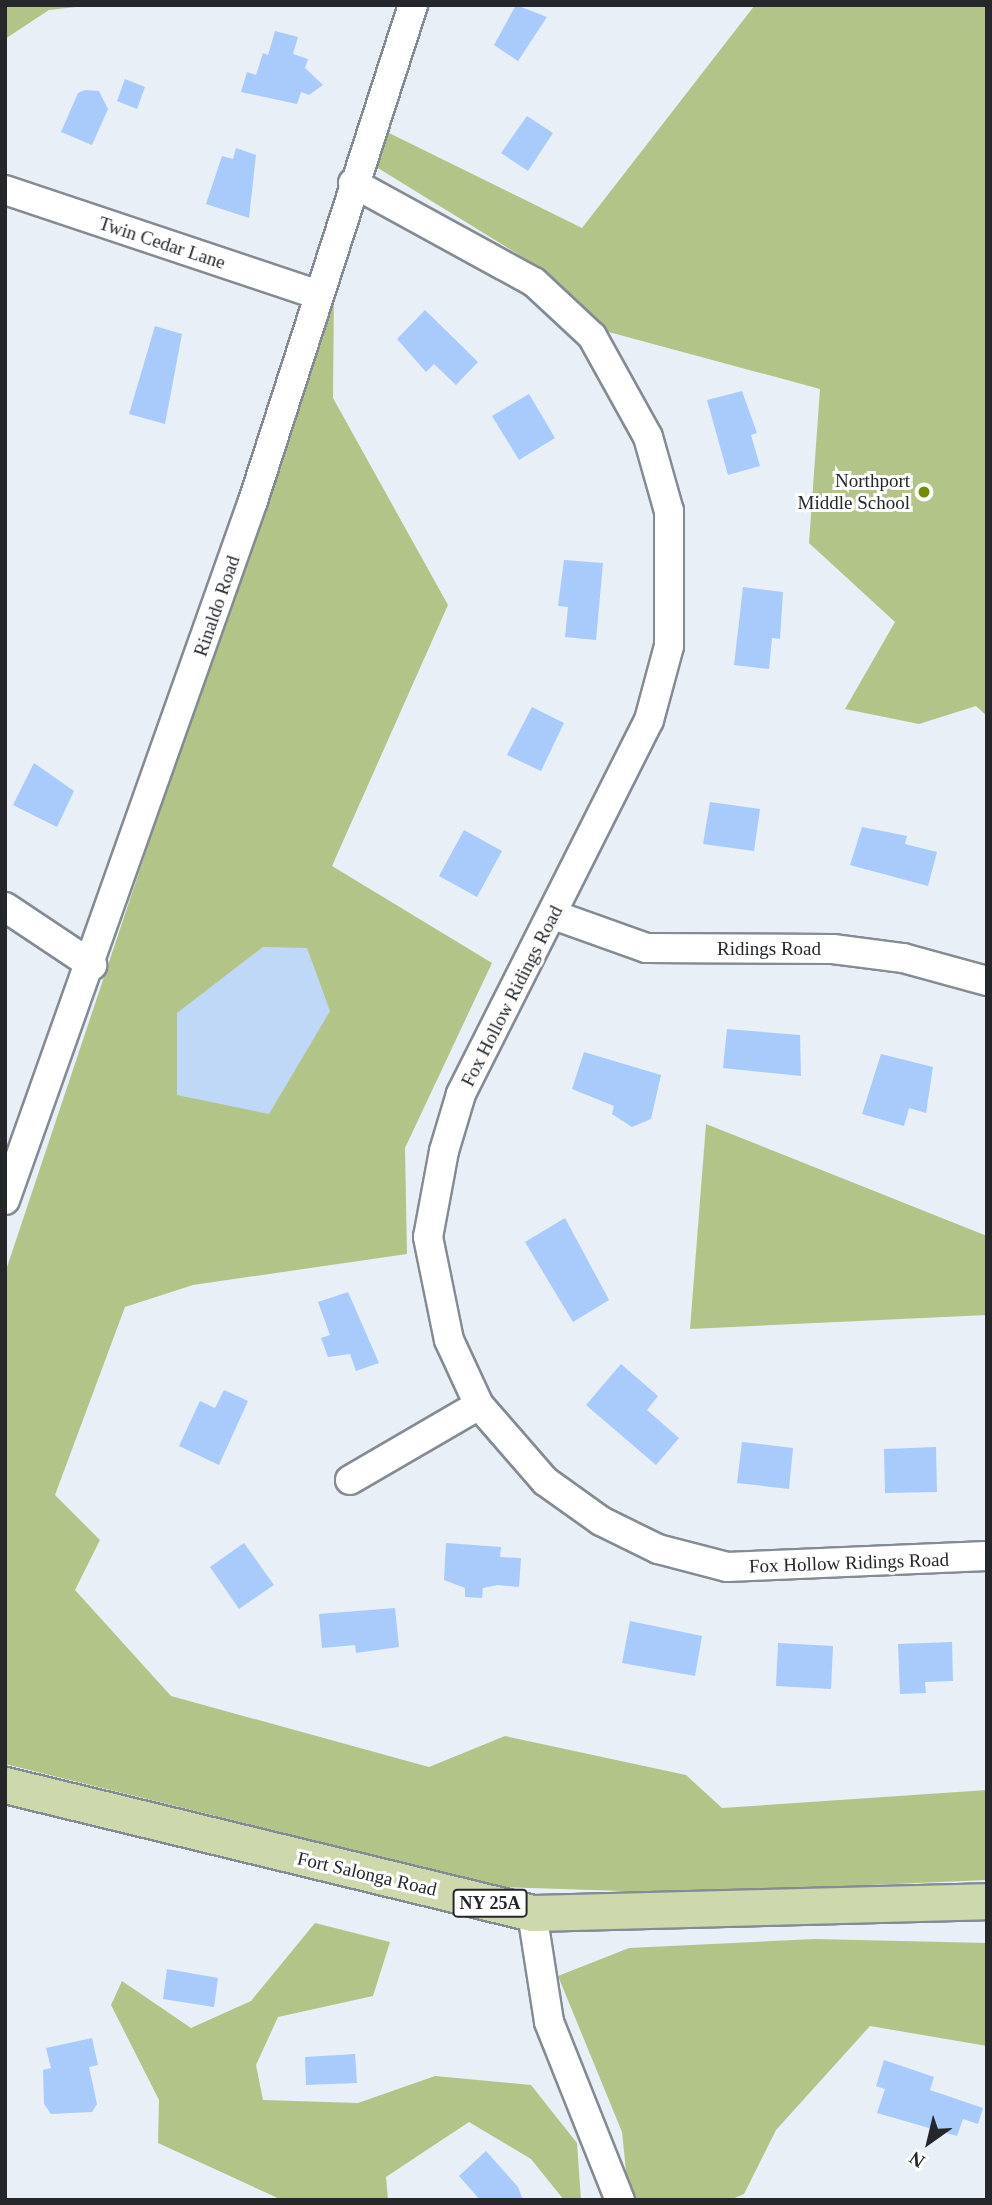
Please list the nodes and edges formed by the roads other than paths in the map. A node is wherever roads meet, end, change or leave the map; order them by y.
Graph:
1 (413, 5) edge
2 (353, 183) junction
3 (5, 190) edge
4 (318, 295) junction
5 (5, 907) edge
6 (554, 915) junction
7 (92, 965) junction
8 (987, 981) edge
9 (5, 1200) edge
10 (479, 1405) junction
11 (350, 1480) dead end
12 (987, 1556) edge
13 (5, 1785) edge
14 (987, 1900) edge
15 (532, 1913) junction
16 (620, 2200) edge

1 - 2 street, Rinaldo Road
2 - 4 street, Rinaldo Road
2 - 6 street, Fox Hollow Ridings Road
3 - 4 street, Twin Cedar Lane
4 - 7 street, Rinaldo Road
5 - 7 street
6 - 8 street, Ridings Road
6 - 10 street, Fox Hollow Ridings Road
7 - 9 street, Rinaldo Road
10 - 11 street
10 - 12 street, Fox Hollow Ridings Road
13 - 15 main road, Fort Salonga Road / NY 25A
14 - 15 main road, Fort Salonga Road / NY 25A
15 - 16 street

